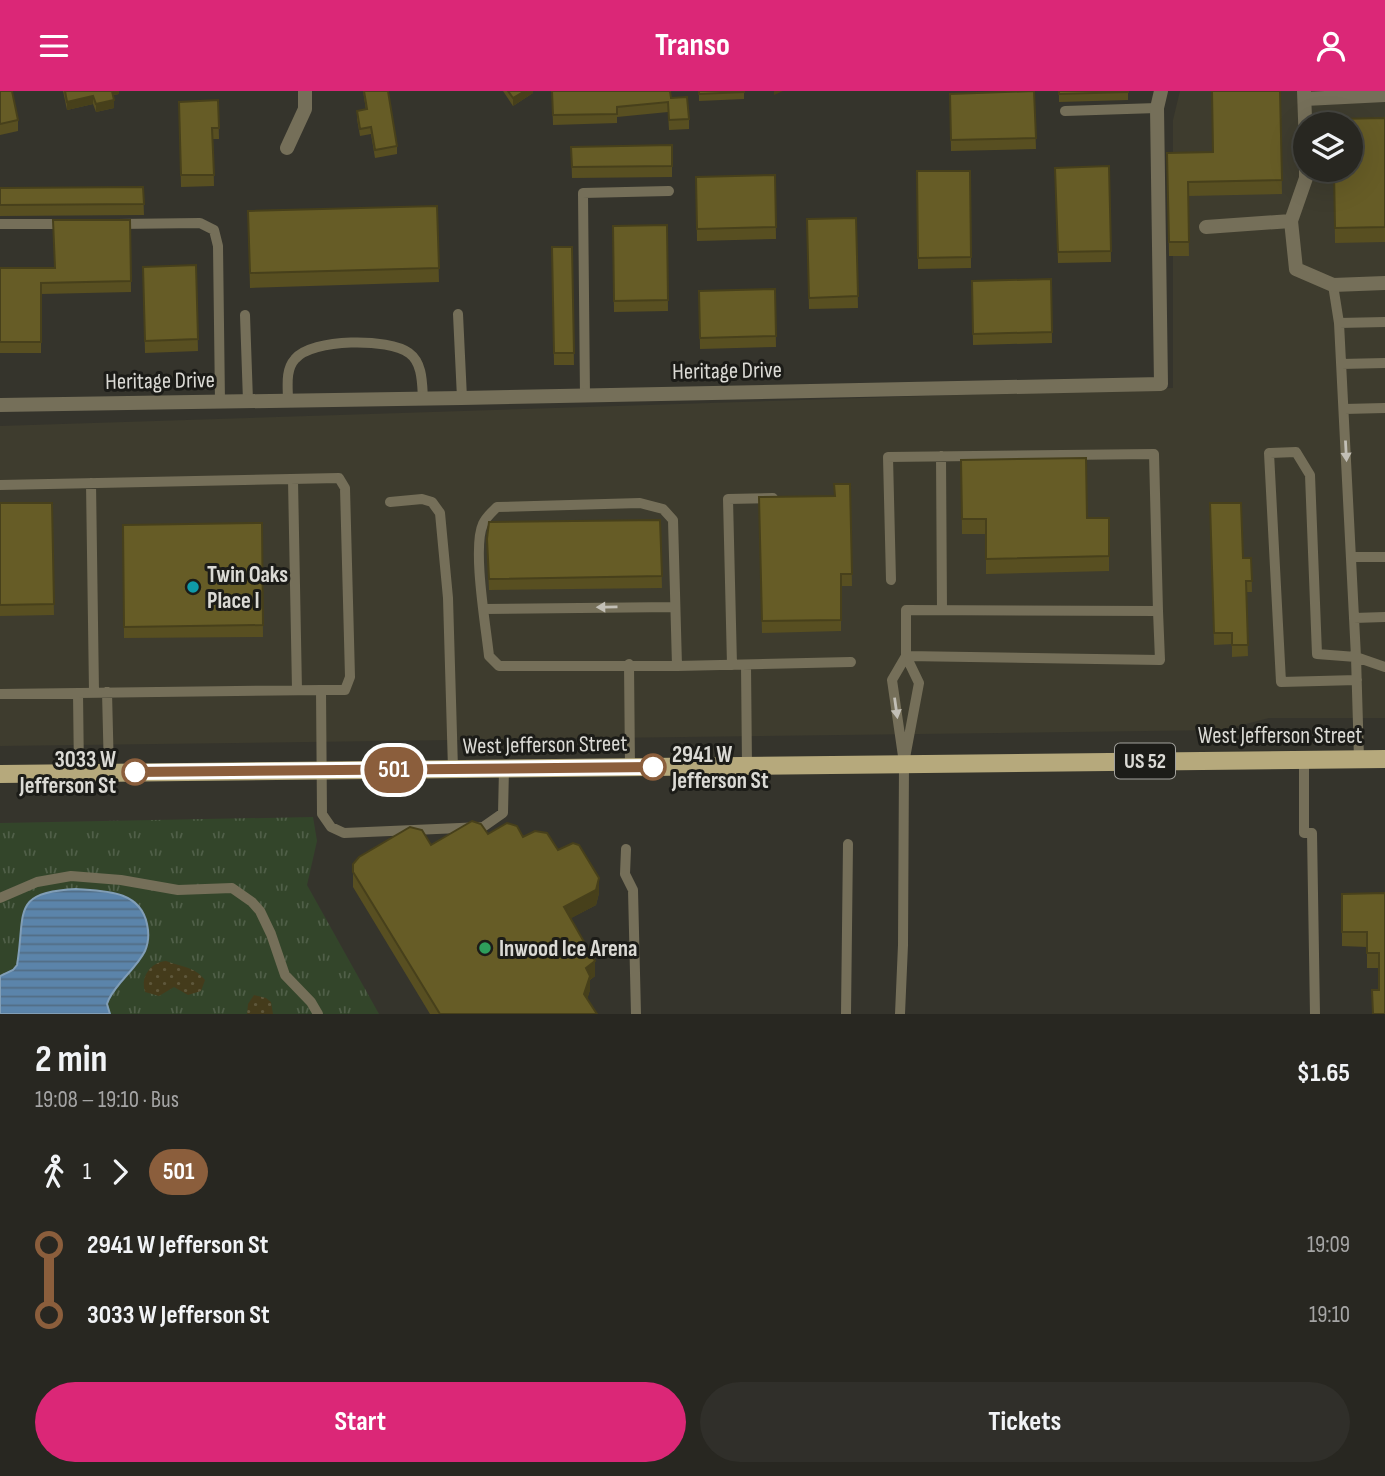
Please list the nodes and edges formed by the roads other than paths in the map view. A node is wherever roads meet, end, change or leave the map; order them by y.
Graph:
1 (305, 91) edge
2 (1161, 91) edge
3 (1304, 95) edge
4 (1385, 95) edge
5 (1157, 108) junction
6 (1065, 111) dead end
7 (287, 148) dead end
8 (1305, 182) edge
9 (669, 191) dead end
10 (1291, 221) junction
11 (80, 224) edge
12 (107, 224) edge
13 (0, 225) edge
14 (1206, 226) dead end
15 (1385, 283) edge
16 (1333, 285) junction
17 (458, 314) dead end
18 (245, 316) dead end
19 (1339, 323) junction
20 (1385, 323) edge
21 (1385, 363) edge
22 (1341, 364) junction
23 (585, 396) junction
24 (462, 398) junction
25 (423, 399) junction
26 (248, 401) junction
27 (288, 401) junction
28 (220, 402) junction
29 (0, 405) edge
30 (1385, 408) edge
31 (1343, 409) junction
32 (941, 456) junction
33 (293, 480) junction
34 (91, 483) junction
35 (0, 485) edge
36 (782, 497) edge
37 (390, 502) dead end
38 (1351, 557) junction
39 (1385, 557) edge
40 (891, 580) dead end
41 (675, 607) junction
42 (484, 609) junction
43 (942, 610) junction
44 (1158, 611) junction
45 (1385, 617) edge
46 (1354, 618) junction
47 (906, 656) junction
48 (1356, 657) junction
49 (851, 662) dead end
50 (629, 664) junction
51 (732, 665) junction
52 (746, 665) junction
53 (677, 666) junction
54 (1385, 667) edge
55 (1357, 680) junction
56 (297, 690) junction
57 (321, 690) junction
58 (94, 692) junction
59 (107, 692) junction
60 (78, 693) junction
61 (0, 694) edge
62 (1359, 759) junction
63 (1385, 759) edge
64 (1304, 760) junction
65 (904, 763) junction
66 (747, 766) junction
67 (630, 767) junction
68 (453, 769) junction
69 (504, 769) junction
70 (322, 771) junction
71 (79, 773) junction
72 (108, 773) junction
73 (0, 775) edge
74 (848, 844) dead end
75 (626, 849) dead end
76 (0, 898) edge
77 (318, 1014) edge
78 (636, 1014) edge
79 (846, 1014) edge
80 (900, 1014) edge
81 (1315, 1014) edge

1 - 7 street
2 - 5 street, Heritage Drive
3 - 4 street
5 - 6 lane
5 - 23 street, Heritage Drive
8 - 10 street
9 - 23 lane
10 - 14 street
10 - 16 street
11 - 13 lane
12 - 28 lane
15 - 16 street
16 - 19 lane
17 - 24 lane
18 - 26 lane
19 - 20 lane
19 - 22 lane
21 - 22 lane
22 - 31 lane
23 - 24 street, Heritage Drive
24 - 25 street, Heritage Drive
25 - 27 street, Heritage Drive
25 - 27 lane
26 - 27 street, Heritage Drive
26 - 28 street, Heritage Drive
28 - 29 street, Heritage Drive
30 - 31 lane
31 -> 38 lane
32 - 40 lane
32 - 43 lane
32 - 44 lane
33 - 34 lane
33 - 56 lane
33 - 57 lane
34 - 35 lane
34 - 58 lane
36 - 51 lane
37 - 68 lane
38 - 39 lane
38 - 46 lane
41 -> 42 lane
41 - 42 lane
41 - 53 lane
42 - 50 lane
43 - 44 lane
43 - 47 lane
44 - 47 lane
45 - 46 lane
46 - 48 lane
47 - 65 lane
47 -> 65 lane
48 - 54 lane
48 - 55 lane
48 - 55 lane
49 - 52 lane
50 - 53 lane
50 - 67 lane
51 - 52 lane
51 - 53 lane
52 - 66 lane
55 - 62 lane
56 - 57 lane
56 - 59 lane
57 - 70 lane
58 - 59 lane
58 - 60 lane
59 - 72 lane
60 - 61 lane
60 - 71 lane
62 - 63 main road, West Jefferson Street / US 52
62 - 64 main road, West Jefferson Street / US 52
64 - 65 main road, West Jefferson Street / US 52
64 - 81 lane
65 - 66 main road, West Jefferson Street / US 52
65 - 80 lane
66 - 67 main road, West Jefferson Street / US 52
67 - 69 main road, West Jefferson Street / US 52
68 - 69 main road, West Jefferson Street / US 52
68 - 70 main road, West Jefferson Street / US 52
69 - 70 lane
70 - 72 main road, West Jefferson Street / US 52
71 - 72 main road, West Jefferson Street / US 52
71 - 73 main road, West Jefferson Street / US 52
74 - 79 lane
75 - 78 lane
76 - 77 lane

